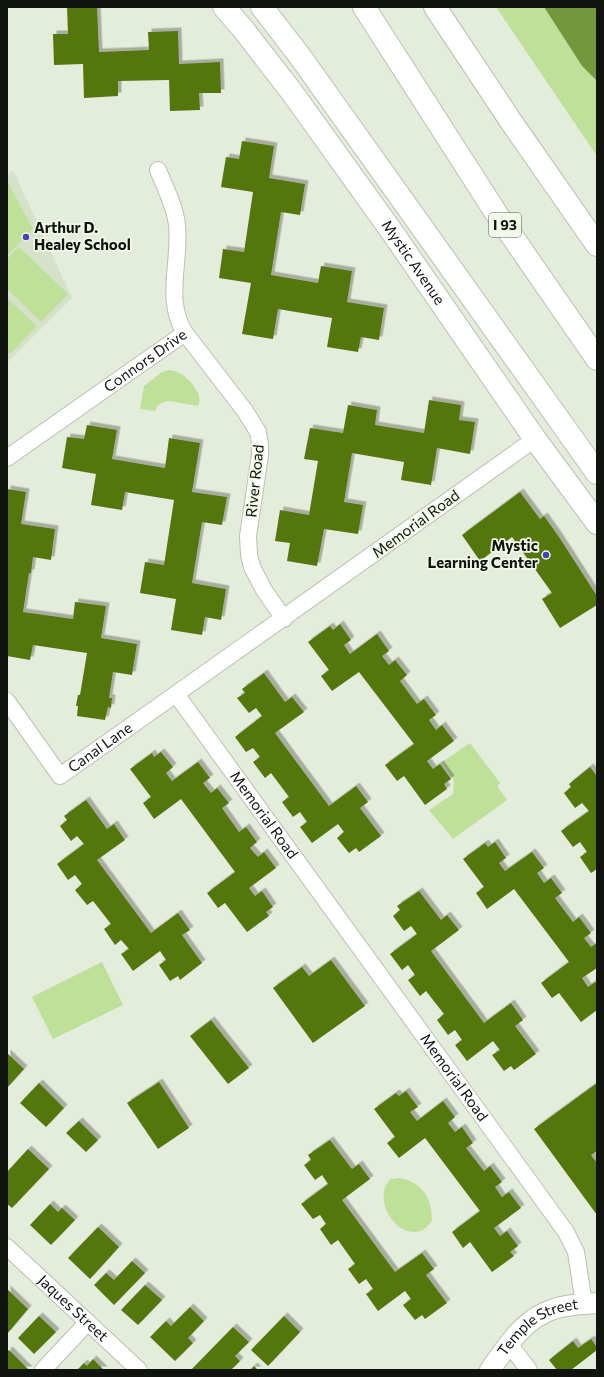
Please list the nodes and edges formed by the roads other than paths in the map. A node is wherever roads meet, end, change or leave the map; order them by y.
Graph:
1 (224, 7) edge
2 (262, 7) edge
3 (364, 7) edge
4 (435, 7) edge
5 (158, 170) dead end
6 (597, 245) edge
7 (184, 333) junction
8 (597, 359) edge
9 (535, 439) junction
10 (7, 458) edge
11 (597, 473) edge
12 (597, 523) edge
13 (284, 618) junction
14 (176, 694) junction
15 (7, 701) edge
16 (7, 1247) edge
17 (590, 1304) edge
18 (88, 1322) junction
19 (508, 1343) junction
20 (43, 1370) edge
21 (139, 1370) edge
22 (490, 1370) edge
23 (529, 1370) edge

1 - 9 main road, Mystic Avenue
2 - 11 main road, Mystic Avenue
3 - 8 main road, I 93
4 - 6 main road
5 - 7 street, Connors Drive
7 - 10 street, Connors Drive
7 - 13 street, River Road
9 - 12 main road, Mystic Avenue
9 - 13 street, Memorial Road
13 - 14 street, Memorial Road
14 - 15 street, Canal Lane
14 - 17 street, Memorial Road
16 - 18 street, Jaques Street
17 - 19 street, Temple Street
18 - 20 street
18 - 21 street, Jaques Street
19 - 22 street, Temple Street
19 - 23 street

